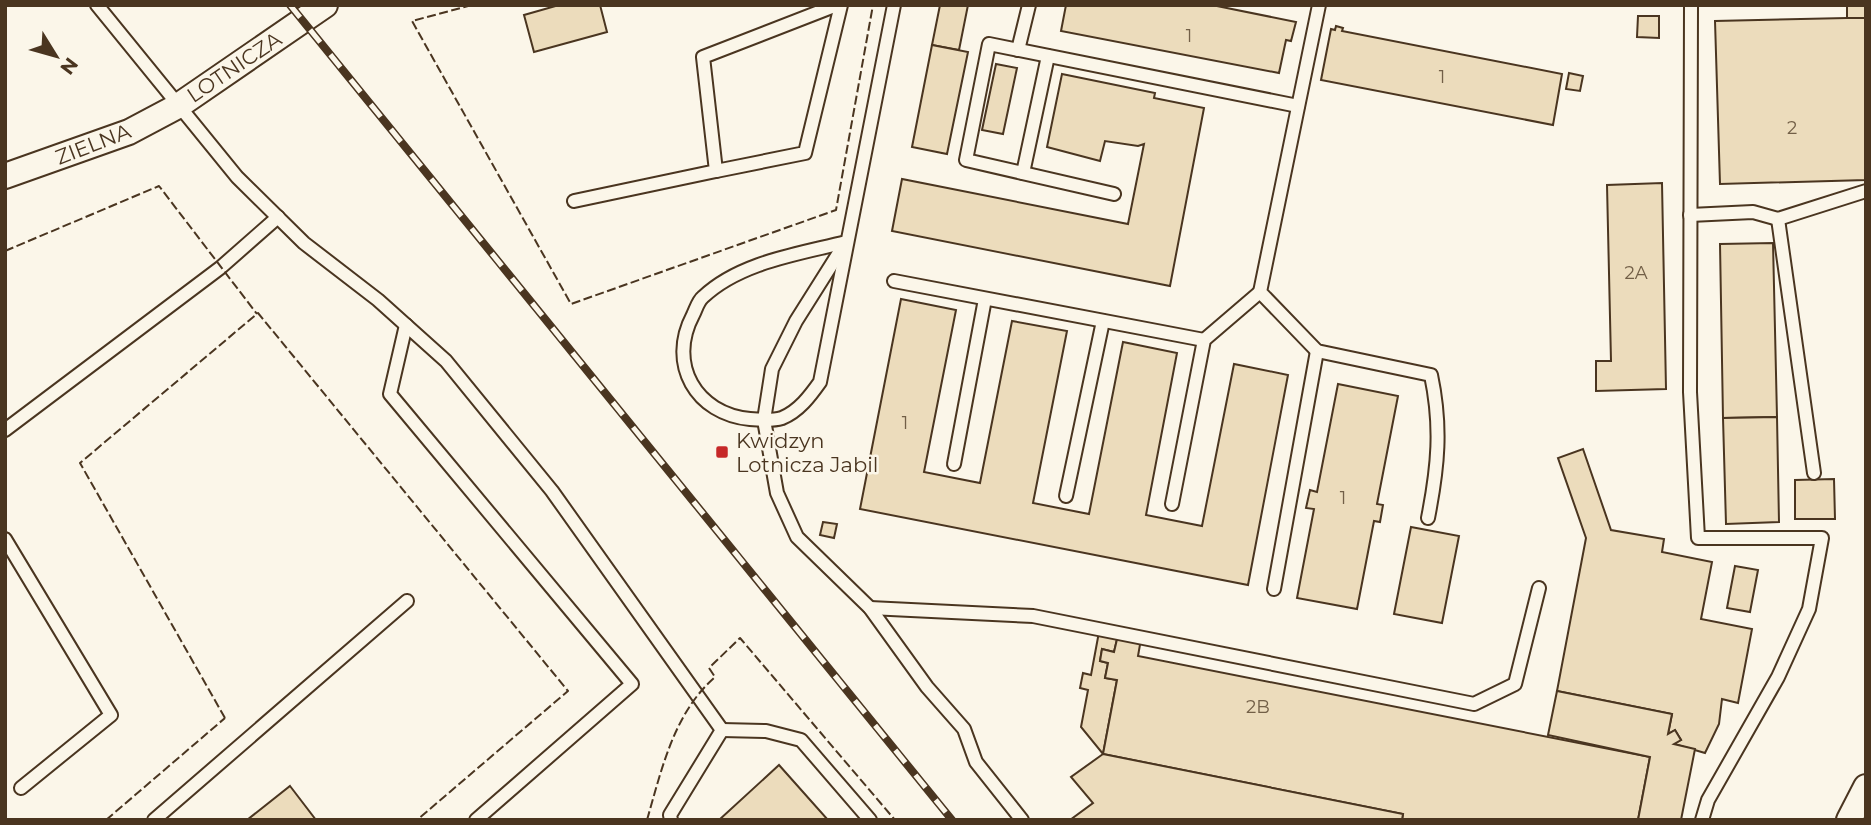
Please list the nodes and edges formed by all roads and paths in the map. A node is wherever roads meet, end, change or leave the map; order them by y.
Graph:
1 (97, 5) edge
2 (325, 5) edge
3 (839, 5) edge
4 (894, 5) edge
5 (1029, 5) edge
6 (1319, 5) edge
7 (1691, 5) edge
8 (1018, 50) junction
9 (1048, 56) junction
10 (178, 106) junction
11 (1298, 106) junction
12 (716, 171) junction
13 (1023, 173) junction
14 (5, 176) edge
15 (1866, 191) edge
16 (1114, 194) dead end
17 (575, 201) dead end
18 (1690, 215) junction
19 (278, 217) junction
20 (1778, 219) junction
21 (846, 242) junction
22 (894, 281) dead end
23 (1260, 292) junction
24 (985, 299) junction
25 (1103, 321) junction
26 (406, 325) junction
27 (1204, 340) junction
28 (1317, 351) junction
29 (764, 420) junction
30 (5, 430) edge
31 (954, 464) dead end
32 (1814, 473) dead end
33 (1066, 496) dead end
34 (1172, 504) dead end
35 (1428, 518) dead end
36 (5, 539) edge
37 (1539, 588) dead end
38 (1274, 589) dead end
39 (407, 601) dead end
40 (870, 608) junction
41 (722, 730) junction
42 (1866, 787) edge
43 (21, 788) dead end
44 (154, 820) edge
45 (476, 820) edge
46 (671, 820) edge
47 (870, 820) edge
48 (1022, 820) edge
49 (1702, 820) edge
50 (1849, 820) edge

1 - 10 lane
2 - 10 street, LOTNICZA
3 - 12 lane
3 - 12 lane
4 - 21 lane
5 - 8 lane
6 - 11 lane
7 - 18 lane
8 - 9 lane
8 - 13 lane
9 - 11 lane
9 - 13 lane
10 - 14 street, ZIELNA
10 - 19 lane
11 - 23 lane
12 - 17 lane
13 - 16 lane
15 - 20 lane
18 - 20 lane
18 - 49 lane
19 - 26 lane
19 - 30 lane
20 - 32 lane
21 - 29 lane
21 - 29 lane
21 - 29 lane
22 - 24 lane
23 - 27 lane
23 - 28 lane
24 - 25 lane
24 - 31 lane
25 - 27 lane
25 - 33 lane
26 - 41 lane
26 - 45 lane
27 - 34 lane
28 - 35 lane
28 - 38 lane
29 - 40 lane
36 - 43 lane
37 - 40 lane
39 - 44 lane
40 - 48 lane
41 - 46 lane
41 - 47 lane
42 - 50 street

